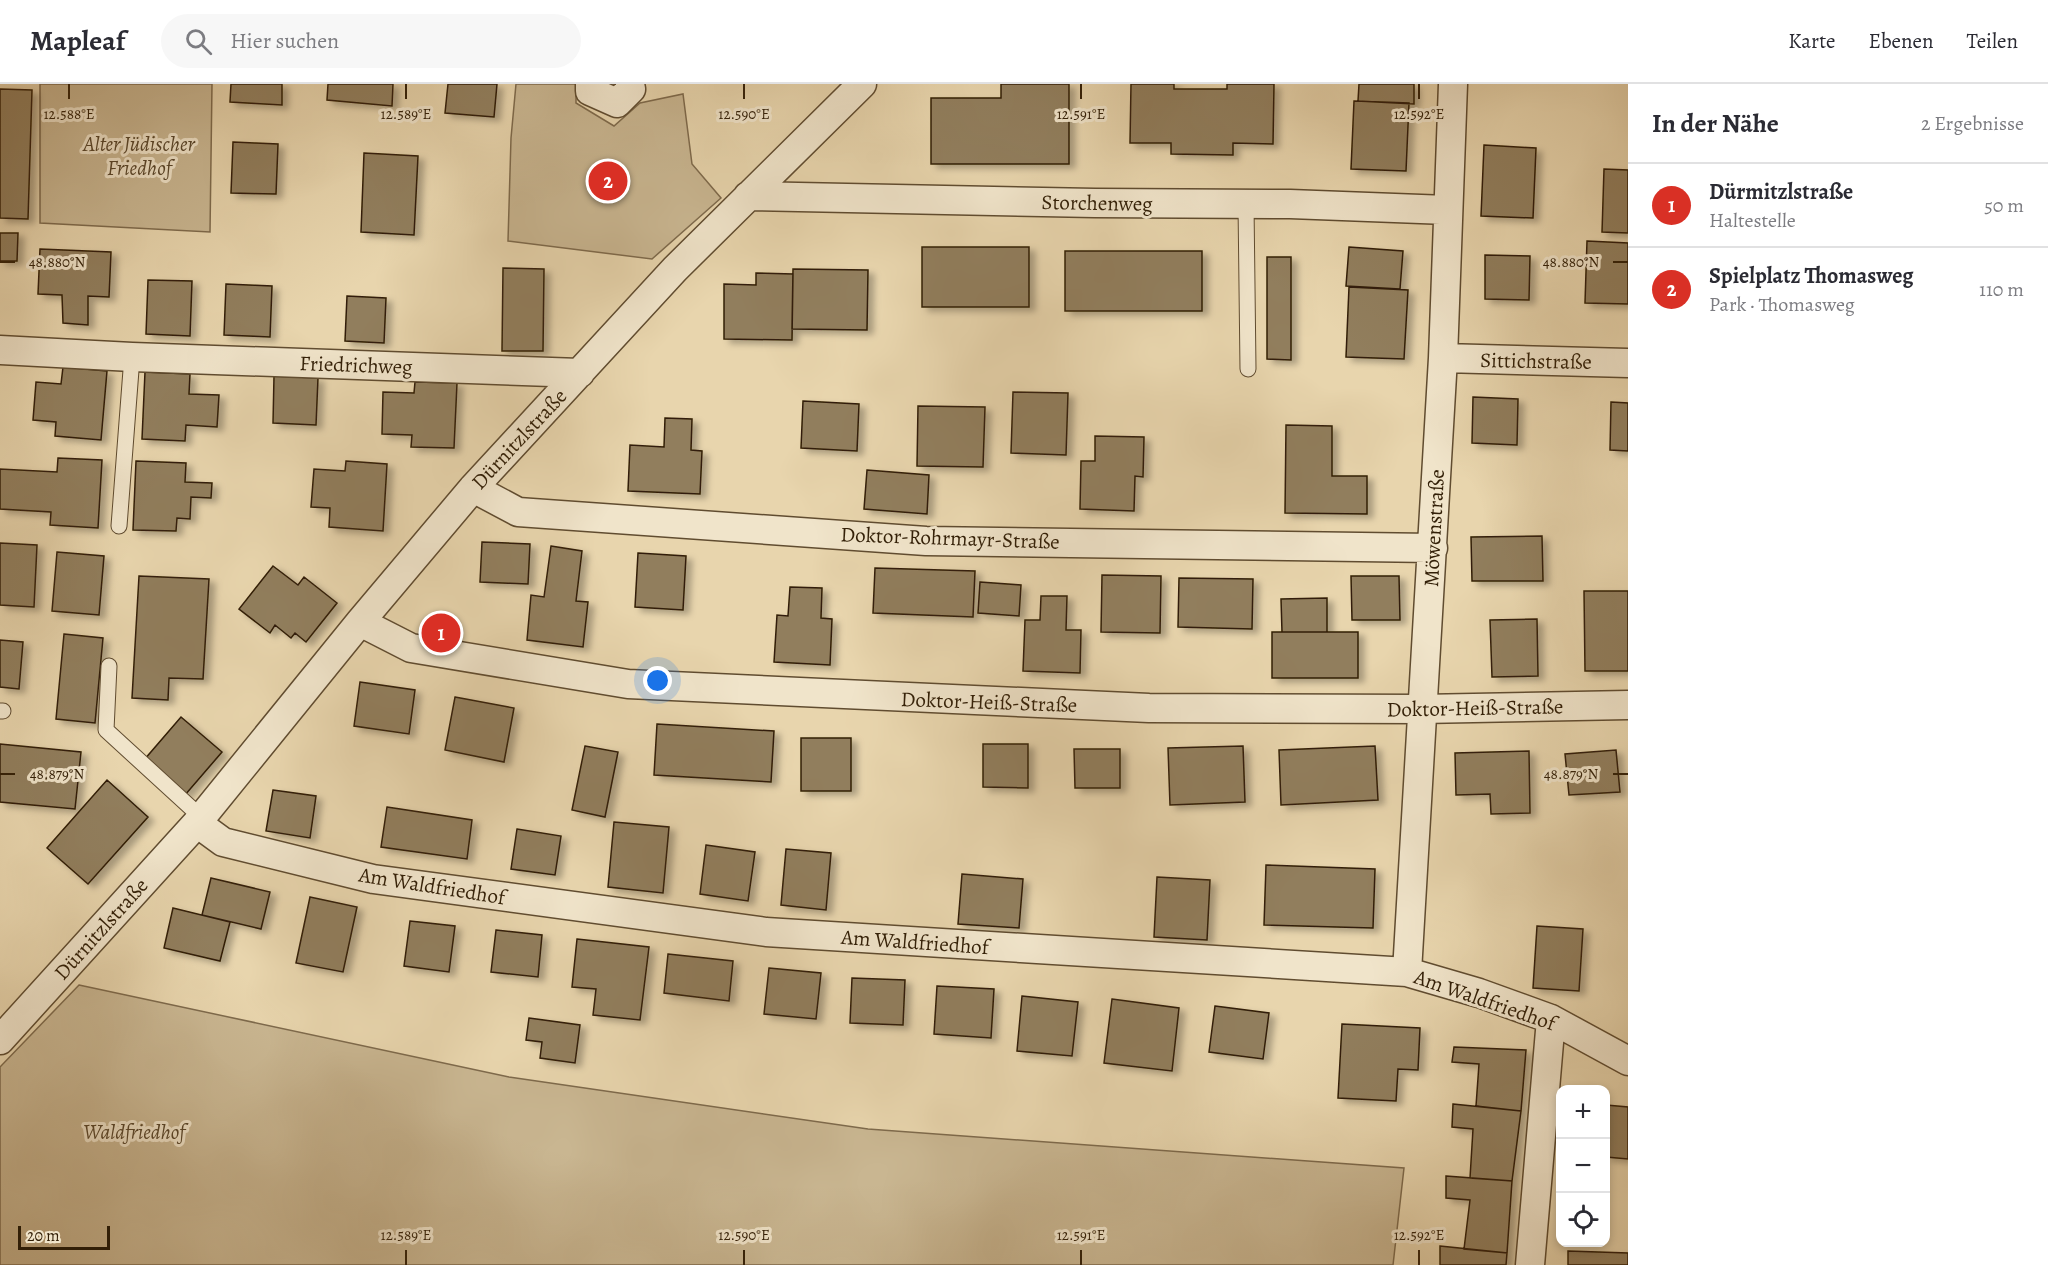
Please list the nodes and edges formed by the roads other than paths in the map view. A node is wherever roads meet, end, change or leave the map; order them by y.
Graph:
1 (590, 84) edge
2 (630, 84) edge
3 (862, 84) edge
4 (1453, 84) edge
5 (748, 196) junction
6 (1246, 204) junction
7 (1447, 210) junction
8 (0, 350) edge
9 (132, 357) junction
10 (1443, 358) junction
11 (1628, 363) edge
12 (1248, 369) dead end
13 (580, 373) junction
14 (473, 488) junction
15 (119, 526) dead end
16 (1433, 548) junction
17 (360, 622) junction
18 (109, 666) dead end
19 (1628, 705) edge
20 (1421, 709) junction
21 (199, 820) junction
22 (1407, 972) junction
23 (1551, 1019) junction
24 (0, 1040) edge
25 (1628, 1061) edge
26 (1530, 1265) edge

1 - 2 street
3 - 5 street, Dürnitzlstraße
4 - 7 street, Möwenstraße
5 - 6 street, Storchenweg
5 - 13 street, Dürnitzlstraße
6 - 7 street, Storchenweg
6 - 12 lane
7 - 10 street, Möwenstraße
8 - 9 street, Friedrichweg
9 - 13 street, Friedrichweg
9 - 15 lane
10 - 11 street, Sittichstraße
10 - 16 street, Möwenstraße
13 - 14 street, Dürnitzlstraße
14 - 16 street, Doktor-Rohrmayr-Straße
14 - 17 street, Dürnitzlstraße
16 - 20 street, Möwenstraße
17 - 20 street, Doktor-Heiß-Straße
17 - 21 street, Dürnitzlstraße
18 - 21 lane
19 - 20 street, Doktor-Heiß-Straße
20 - 22 street, Möwenstraße
21 - 22 street, Am Waldfriedhof
21 - 24 street, Dürnitzlstraße
22 - 23 street, Am Waldfriedhof
23 - 25 street, Am Waldfriedhof
23 - 26 street

